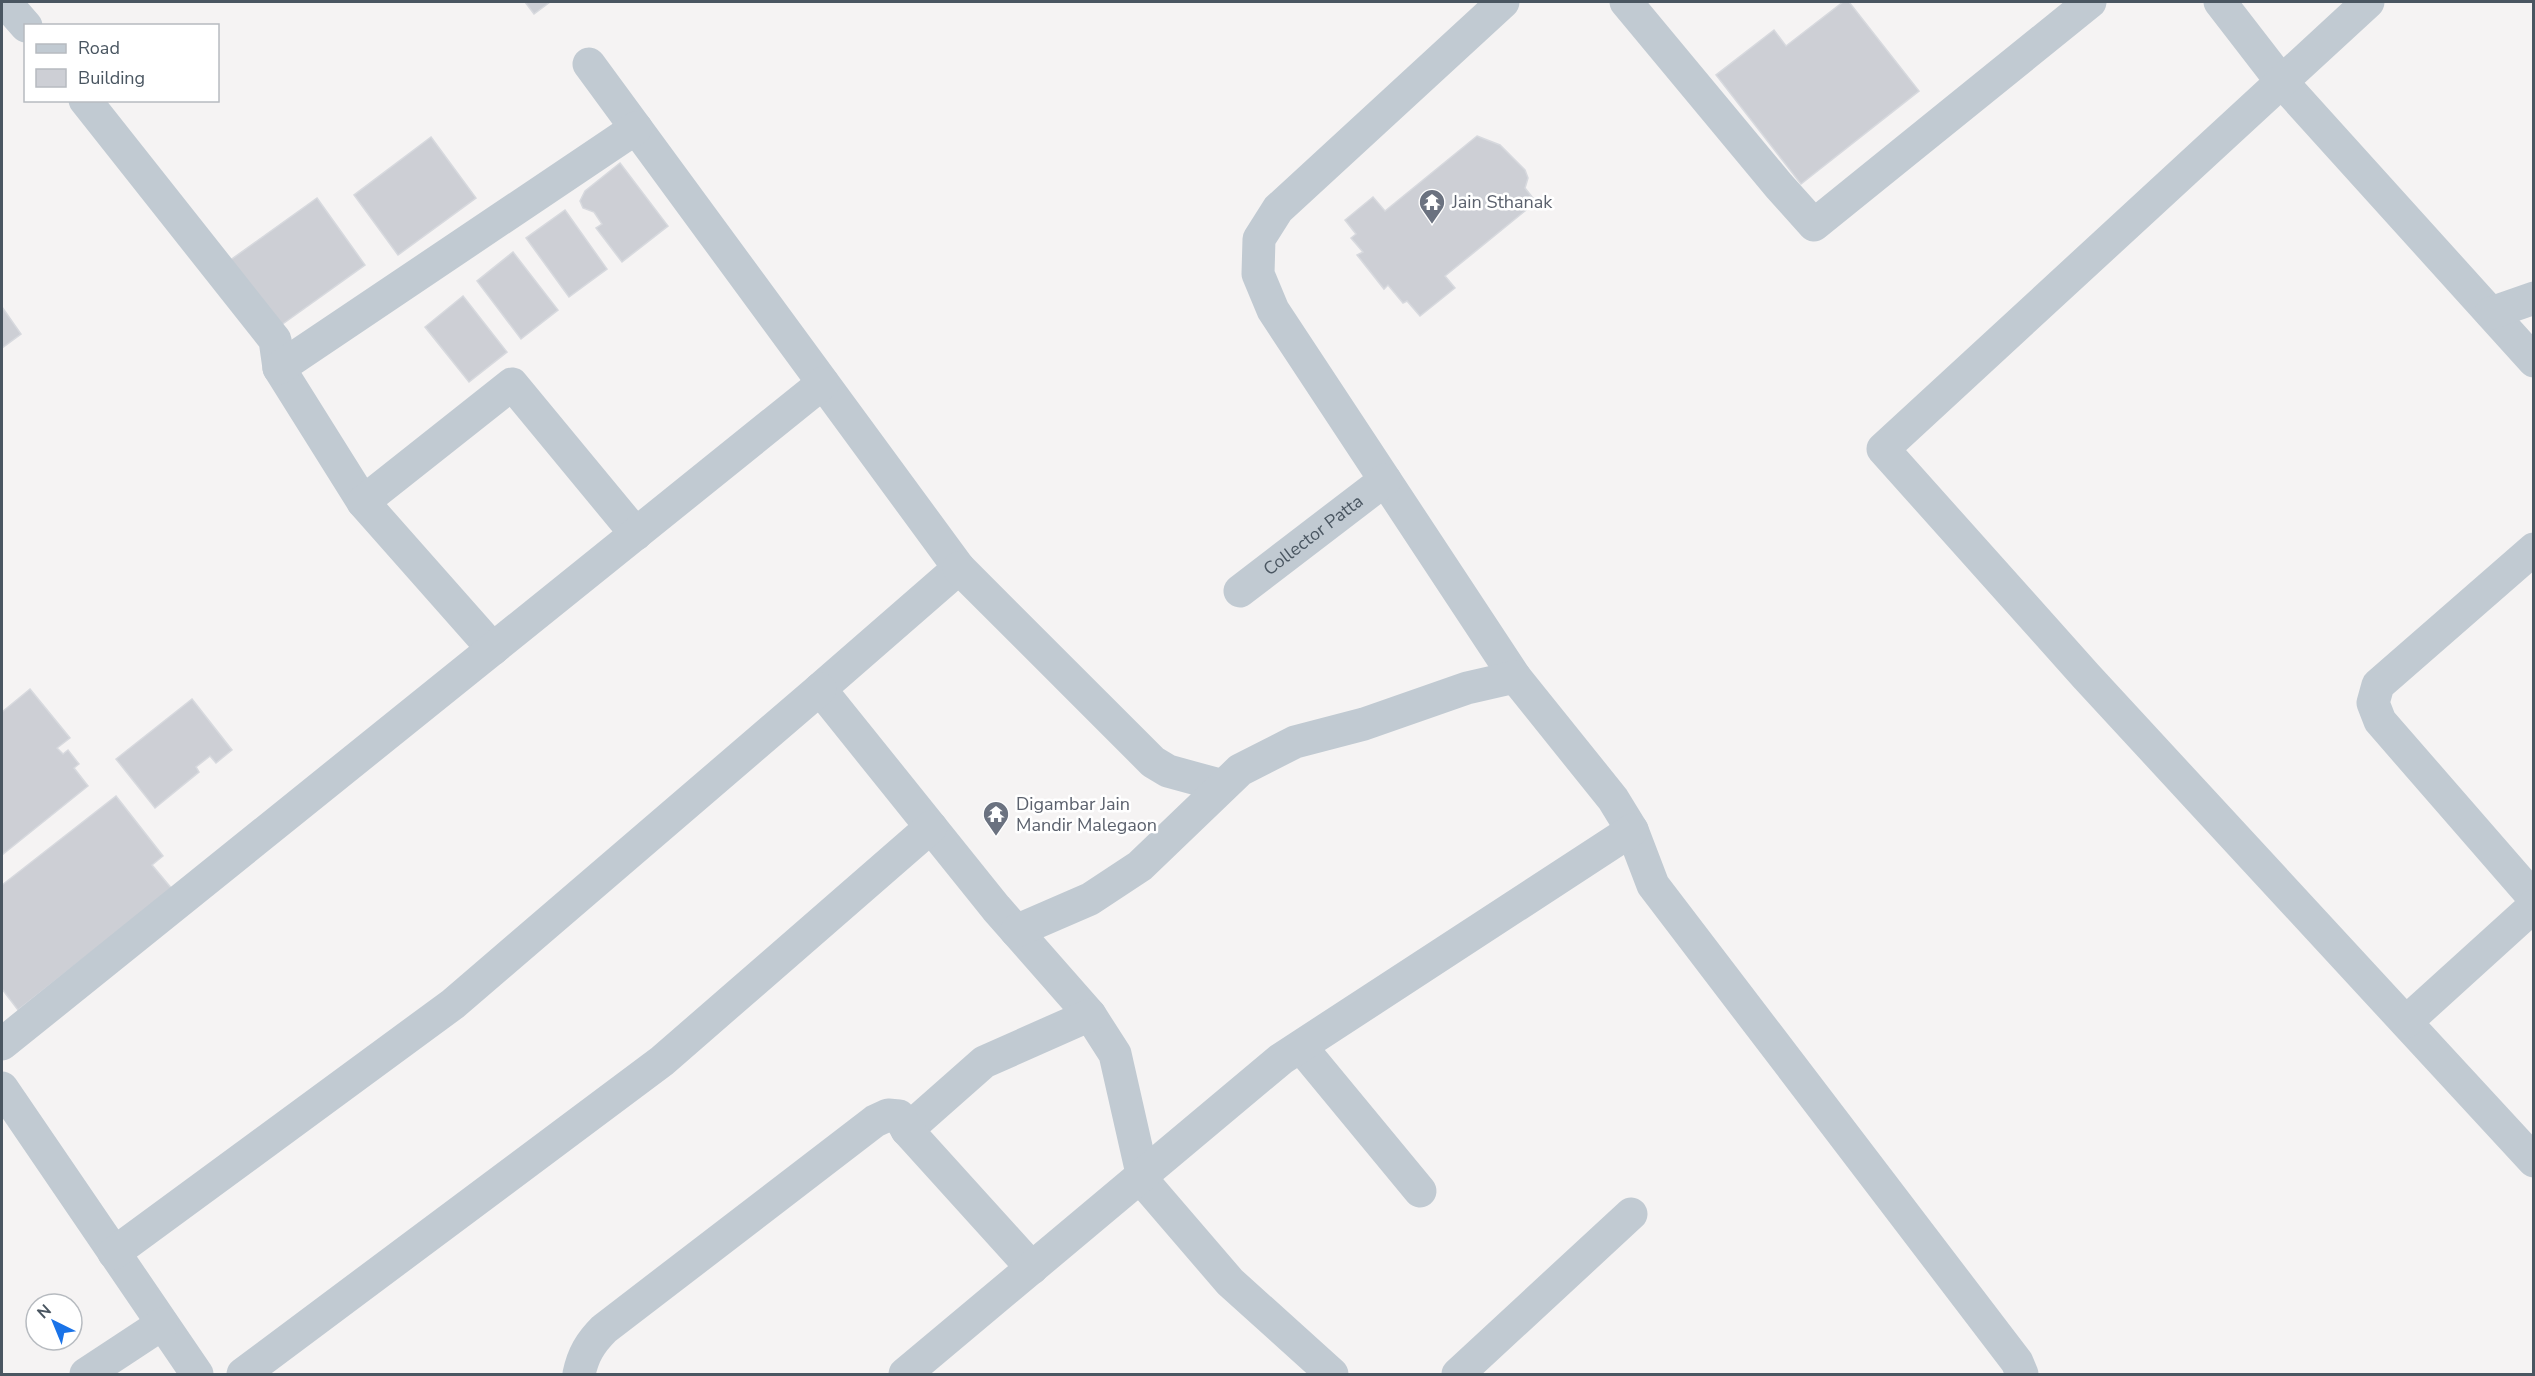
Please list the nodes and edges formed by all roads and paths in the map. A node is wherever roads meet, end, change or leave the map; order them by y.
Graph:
1 (5, 2) edge
2 (1503, 2) edge
3 (1626, 2) edge
4 (2090, 2) edge
5 (2220, 2) edge
6 (2368, 2) edge
7 (24, 24) edge
8 (589, 64) dead end
9 (2281, 81) junction
10 (87, 102) edge
11 (636, 128) junction
12 (2534, 298) edge
13 (2491, 313) junction
14 (2534, 361) edge
15 (279, 368) junction
16 (824, 383) junction
17 (1385, 480) junction
18 (363, 502) junction
19 (636, 534) junction
20 (2534, 549) edge
21 (959, 568) junction
22 (1240, 591) dead end
23 (493, 649) junction
24 (1515, 677) junction
25 (820, 689) junction
26 (1223, 786) junction
27 (931, 826) junction
28 (1632, 830) junction
29 (2534, 898) edge
30 (2534, 906) edge
31 (1016, 931) junction
32 (1090, 1016) junction
33 (2406, 1022) junction
34 (2, 1044) edge
35 (1301, 1047) junction
36 (2, 1088) edge
37 (907, 1130) junction
38 (2534, 1161) edge
39 (1142, 1175) junction
40 (1419, 1191) dead end
41 (1631, 1214) dead end
42 (114, 1253) junction
43 (1032, 1268) junction
44 (162, 1324) junction
45 (86, 1374) edge
46 (196, 1374) edge
47 (243, 1374) edge
48 (579, 1374) edge
49 (905, 1374) edge
50 (1332, 1374) edge
51 (1458, 1374) edge
52 (2022, 1374) edge

1 - 7 street
2 - 17 street
3 - 4 street
5 - 9 street
6 - 9 street
8 - 11 street
9 - 13 street
9 - 33 street
10 - 15 street
11 - 15 street
11 - 16 street
12 - 13 street
13 - 14 street
15 - 18 street
16 - 19 street
16 - 21 street
17 - 22 street, Collector Patta
17 - 24 street
18 - 19 street
18 - 23 street
19 - 23 street
20 - 29 street
21 - 25 street
21 - 26 street
23 - 34 street
24 - 26 street
24 - 28 street
25 - 27 street
25 - 42 street
26 - 31 street
27 - 31 street
27 - 47 street
28 - 35 street
28 - 52 street
30 - 33 street
31 - 32 street
32 - 37 street
32 - 39 street
33 - 38 street
35 - 39 street
35 - 40 street
36 - 42 street
37 - 43 street
37 - 48 street
39 - 43 street
39 - 50 street
41 - 51 street
42 - 44 street
43 - 49 street
44 - 45 street
44 - 46 street

